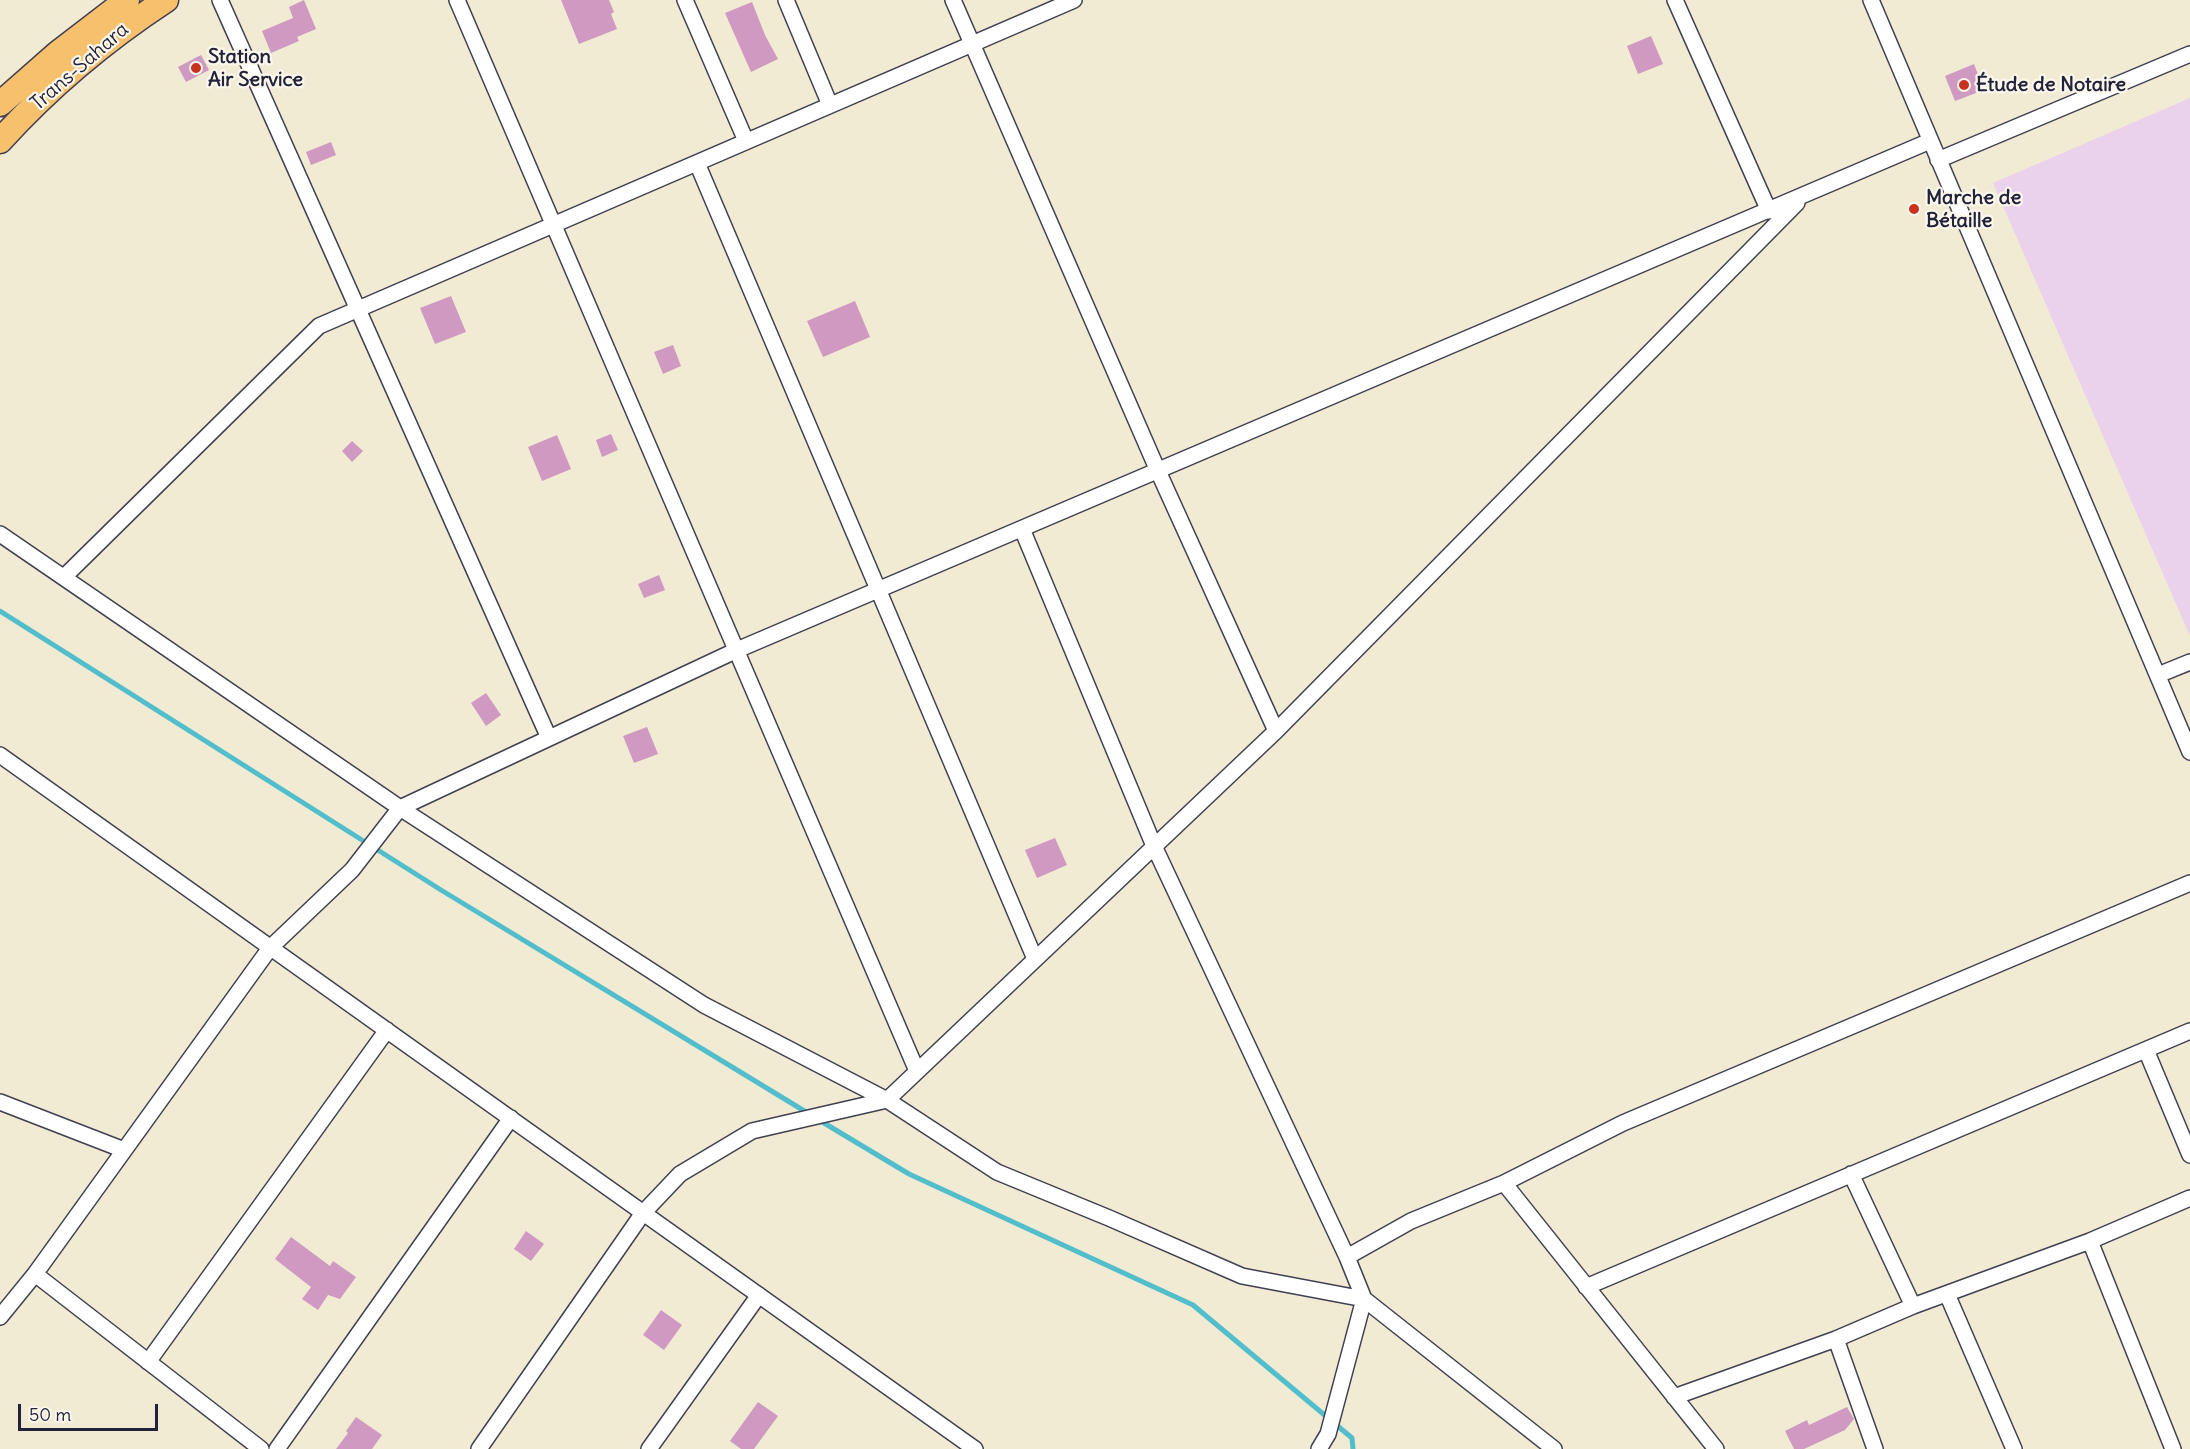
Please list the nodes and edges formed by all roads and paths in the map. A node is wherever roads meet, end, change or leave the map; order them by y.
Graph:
1 (127, 0) edge
2 (166, 0) edge
3 (220, 0) edge
4 (457, 0) edge
5 (686, 0) edge
6 (786, 0) edge
7 (954, 0) edge
8 (1074, 0) edge
9 (1675, 0) edge
10 (1871, 0) edge
11 (973, 44) junction
12 (2190, 54) edge
13 (0, 104) edge
14 (830, 105) junction
15 (0, 141) edge
16 (746, 141) junction
17 (1930, 141) junction
18 (1938, 160) junction
19 (697, 163) junction
20 (1806, 195) junction
21 (1769, 211) junction
22 (554, 225) junction
23 (358, 309) junction
24 (1158, 471) junction
25 (1022, 529) junction
26 (0, 534) edge
27 (64, 577) junction
28 (879, 590) junction
29 (737, 650) junction
30 (2190, 662) edge
31 (2157, 675) junction
32 (1276, 731) junction
33 (549, 738) junction
34 (2190, 752) edge
35 (0, 755) edge
36 (400, 807) junction
37 (1154, 846) junction
38 (2190, 883) edge
39 (270, 948) junction
40 (1035, 959) junction
41 (387, 1030) junction
42 (2190, 1031) edge
43 (2146, 1050) junction
44 (917, 1071) junction
45 (887, 1100) junction
46 (0, 1102) edge
47 (511, 1118) junction
48 (124, 1150) junction
49 (2190, 1155) edge
50 (1851, 1174) junction
51 (1504, 1183) junction
52 (2190, 1198) edge
53 (643, 1213) junction
54 (2090, 1241) junction
55 (1347, 1257) junction
56 (35, 1274) junction
57 (1586, 1287) junction
58 (1947, 1294) junction
59 (759, 1295) junction
60 (1364, 1299) junction
61 (1913, 1306) junction
62 (0, 1317) edge
63 (1836, 1339) junction
64 (148, 1362) junction
65 (1674, 1397) junction
66 (261, 1449) edge
67 (277, 1449) edge
68 (479, 1449) edge
69 (649, 1449) edge
70 (975, 1449) edge
71 (1319, 1449) edge
72 (1554, 1449) edge
73 (1716, 1449) edge
74 (1875, 1449) edge
75 (2014, 1449) edge
76 (2174, 1449) edge

1 - 13 main road, Trans-Sahara
2 - 15 main road, Trans-Sahara
3 - 23 street
4 - 22 street
5 - 16 street
6 - 14 street
7 - 11 street
8 - 11 street
9 - 21 street
10 - 17 street
11 - 14 street
11 - 24 street
12 - 18 street
14 - 16 street
16 - 19 street
17 - 18 street
17 - 20 street
18 - 31 street
19 - 22 street
19 - 28 street
20 - 21 street
20 - 32 street
21 - 24 street
22 - 23 street
22 - 29 street
23 - 27 street
23 - 33 street
24 - 25 street
24 - 32 street
25 - 28 street
25 - 37 street
26 - 27 street
27 - 36 street
28 - 29 street
28 - 40 street
29 - 33 street
29 - 44 street
30 - 31 street
31 - 34 street
32 - 37 street
33 - 36 street
35 - 39 street
36 - 39 street
36 - 45 street
37 - 40 street
37 - 55 street
38 - 51 street
39 - 41 street
39 - 48 street
40 - 44 street
41 - 47 street
41 - 64 street
42 - 43 street
43 - 49 street
43 - 50 street
44 - 45 street
45 - 53 street
45 - 60 street
46 - 48 street
47 - 53 street
47 - 67 street
48 - 56 street
50 - 57 street
50 - 61 street
51 - 55 street
51 - 57 street
52 - 54 street
53 - 59 street
53 - 68 street
54 - 58 street
54 - 76 street
55 - 60 street
56 - 62 street
56 - 64 street
57 - 65 street
58 - 61 street
58 - 75 street
59 - 69 street
59 - 70 street
60 - 71 street
60 - 72 street
61 - 63 street
63 - 65 street
63 - 74 street
64 - 66 street
65 - 73 street

